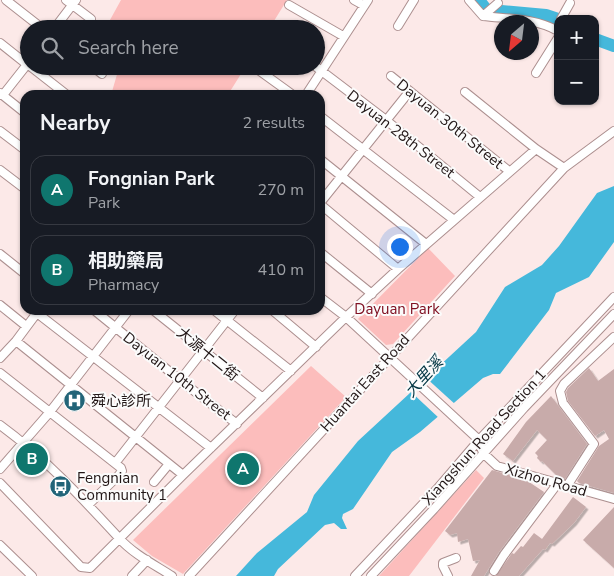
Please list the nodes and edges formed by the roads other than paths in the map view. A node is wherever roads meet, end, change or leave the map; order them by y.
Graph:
1 (6, 0) edge
2 (354, 0) edge
3 (414, 0) edge
4 (469, 0) edge
5 (72, 2) edge
6 (365, 3) edge
7 (498, 3) dead end
8 (570, 3) dead end
9 (289, 5) dead end
10 (485, 14) junction
11 (563, 15) edge
12 (32, 20) edge
13 (60, 20) edge
14 (91, 20) dead end
15 (315, 20) edge
16 (325, 26) edge
17 (398, 26) dead end
18 (554, 27) edge
19 (343, 36) junction
20 (0, 43) edge
21 (554, 44) edge
22 (20, 58) edge
23 (325, 66) edge
24 (20, 73) edge
25 (325, 73) edge
26 (536, 73) dead end
27 (42, 75) edge
28 (265, 75) edge
29 (319, 75) edge
30 (391, 76) dead end
31 (61, 90) edge
32 (286, 90) edge
33 (309, 90) edge
34 (408, 92) junction
35 (465, 92) dead end
36 (1, 94) edge
37 (20, 109) edge
38 (325, 120) edge
39 (386, 120) junction
40 (0, 131) edge
41 (614, 131) edge
42 (20, 146) edge
43 (363, 150) junction
44 (539, 151) junction
45 (325, 163) edge
46 (564, 168) junction
47 (0, 170) edge
48 (509, 171) junction
49 (343, 176) junction
50 (20, 185) edge
51 (325, 197) edge
52 (480, 197) junction
53 (325, 207) edge
54 (454, 220) junction
55 (426, 244) junction
56 (0, 254) edge
57 (325, 256) edge
58 (398, 269) junction
59 (20, 270) edge
60 (372, 294) junction
61 (614, 297) edge
62 (325, 301) edge
63 (0, 305) edge
64 (614, 314) edge
65 (35, 315) edge
66 (43, 315) edge
67 (100, 315) edge
68 (126, 315) edge
69 (159, 315) edge
70 (222, 315) edge
71 (231, 315) edge
72 (278, 315) edge
73 (346, 317) junction
74 (227, 320) junction
75 (26, 326) junction
76 (116, 328) junction
77 (614, 337) edge
78 (16, 341) junction
79 (316, 347) junction
80 (203, 349) junction
81 (95, 356) junction
82 (0, 358) edge
83 (389, 358) junction
84 (291, 372) junction
85 (0, 373) edge
86 (180, 380) junction
87 (71, 385) junction
88 (263, 398) junction
89 (158, 408) junction
90 (49, 412) junction
91 (237, 424) junction
92 (0, 425) edge
93 (136, 437) junction
94 (479, 440) junction
95 (23, 442) junction
96 (211, 448) junction
97 (484, 453) junction
98 (116, 462) junction
99 (169, 464) junction
100 (0, 468) edge
101 (183, 475) junction
102 (154, 482) dead end
103 (0, 483) edge
104 (558, 483) junction
105 (567, 486) junction
106 (614, 499) edge
107 (88, 505) junction
108 (119, 539) junction
109 (0, 544) edge
110 (456, 558) dead end
111 (147, 560) junction
112 (361, 570) junction
113 (494, 571) dead end
114 (32, 576) edge
115 (132, 576) edge
116 (172, 576) edge
117 (189, 576) edge
118 (354, 576) edge
119 (369, 576) edge
120 (448, 576) edge

1 - 12 street
2 - 6 street
3 - 17 street
4 - 10 street
5 - 13 street
5 - 14 street
6 - 19 street
7 - 10 street
8 - 11 street
9 - 15 street
10 - 18 street
16 - 19 street
19 - 23 street
20 - 22 street
21 - 26 street
24 - 36 street
25 - 39 street, Dayuan 28th Street
27 - 31 street
28 - 32 street
29 - 33 street
30 - 34 street, Dayuan 30th Street
34 - 39 street
34 - 48 street, Dayuan 30th Street
35 - 44 street
36 - 37 street
38 - 43 street
39 - 43 street
39 - 52 street, Dayuan 28th Street
40 - 42 street
41 - 46 street, Huantai East Road
43 - 49 street
43 - 54 street
44 - 46 street
44 - 48 street
45 - 49 street
46 - 83 street, Huantai East Road
47 - 50 street
48 - 52 street
49 - 51 street
49 - 55 street
52 - 54 street
53 - 58 street
54 - 55 street
55 - 58 street
56 - 59 street
57 - 60 street
58 - 60 street
60 - 73 street
61 - 94 street, Xiangshun Road Section 1
62 - 73 street
63 - 75 street
64 - 97 street, Xiangshun Road Section 1
65 - 75 street
66 - 81 street
67 - 76 street, Dayuan 10th Street
68 - 76 street
69 - 80 street, 大源十二街
70 - 74 street
71 - 74 street
72 - 79 street
73 - 79 street
73 - 83 street
74 - 80 street
74 - 84 street
75 - 78 street
76 - 81 street
76 - 86 street, Dayuan 10th Street
77 - 105 street
78 - 82 street
78 - 87 street
79 - 84 street
80 - 86 street
80 - 88 street, 大源十二街
81 - 87 street
81 - 89 street
83 - 94 street
83 - 117 street, Huantai East Road
84 - 88 street
85 - 90 street
86 - 89 street
86 - 91 street, Dayuan 10th Street
87 - 90 street
87 - 93 street
88 - 91 street
89 - 93 street
89 - 96 street
90 - 95 street
90 - 98 street
91 - 96 street
92 - 95 street
93 - 98 street
93 - 99 street
94 - 97 street
94 - 112 street, Xiangshun Road Section 1
95 - 100 street
95 - 107 street
96 - 101 street
97 - 104 street, Xizhou Road
97 - 119 street, Xiangshun Road Section 1
98 - 107 street
99 - 101 street
99 - 102 street
101 - 108 street
103 - 108 street
104 - 105 street, Xizhou Road
104 - 113 street
105 - 106 street, Xizhou Road
107 - 108 street
108 - 111 street
109 - 114 street
110 - 120 street
111 - 115 street
111 - 116 street
112 - 118 street, Xiangshun Road Section 1
112 - 119 street

